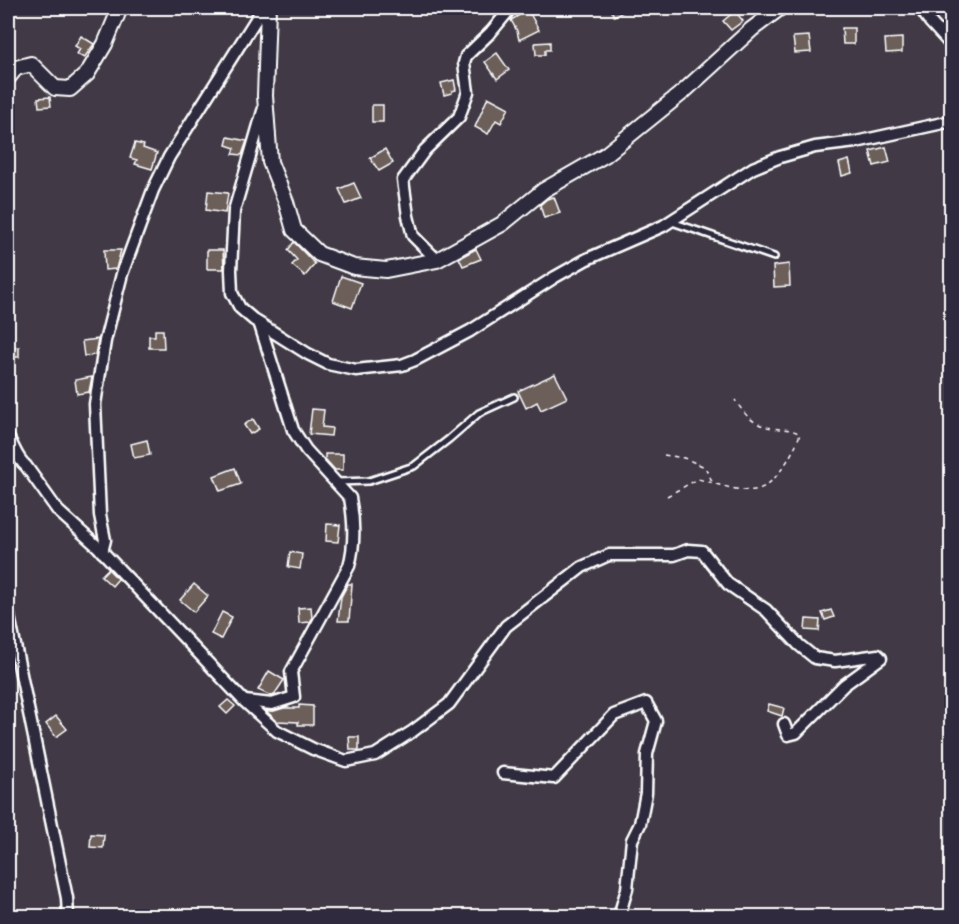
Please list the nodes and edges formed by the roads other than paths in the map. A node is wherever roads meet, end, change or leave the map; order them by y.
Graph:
1 (120, 8) edge
2 (263, 8) edge
3 (268, 8) edge
4 (511, 8) edge
5 (780, 8) edge
6 (920, 8) edge
7 (951, 46) edge
8 (8, 78) edge
9 (265, 96) junction
10 (951, 121) edge
11 (670, 222) junction
12 (774, 257) dead end
13 (437, 260) junction
14 (260, 324) junction
15 (514, 397) dead end
16 (8, 437) edge
17 (337, 482) junction
18 (102, 552) junction
19 (8, 611) edge
20 (244, 701) junction
21 (784, 724) dead end
22 (503, 773) dead end
23 (68, 916) edge
24 (619, 916) edge

1 - 8 street
2 - 18 street
3 - 9 street
4 - 13 street
5 - 13 street
6 - 7 street
9 - 13 street
9 - 14 street
10 - 11 street
11 - 12 lane
11 - 14 street
14 - 17 street
15 - 17 lane
16 - 18 street
17 - 20 street
18 - 20 street
19 - 23 street
20 - 21 street
22 - 24 street

